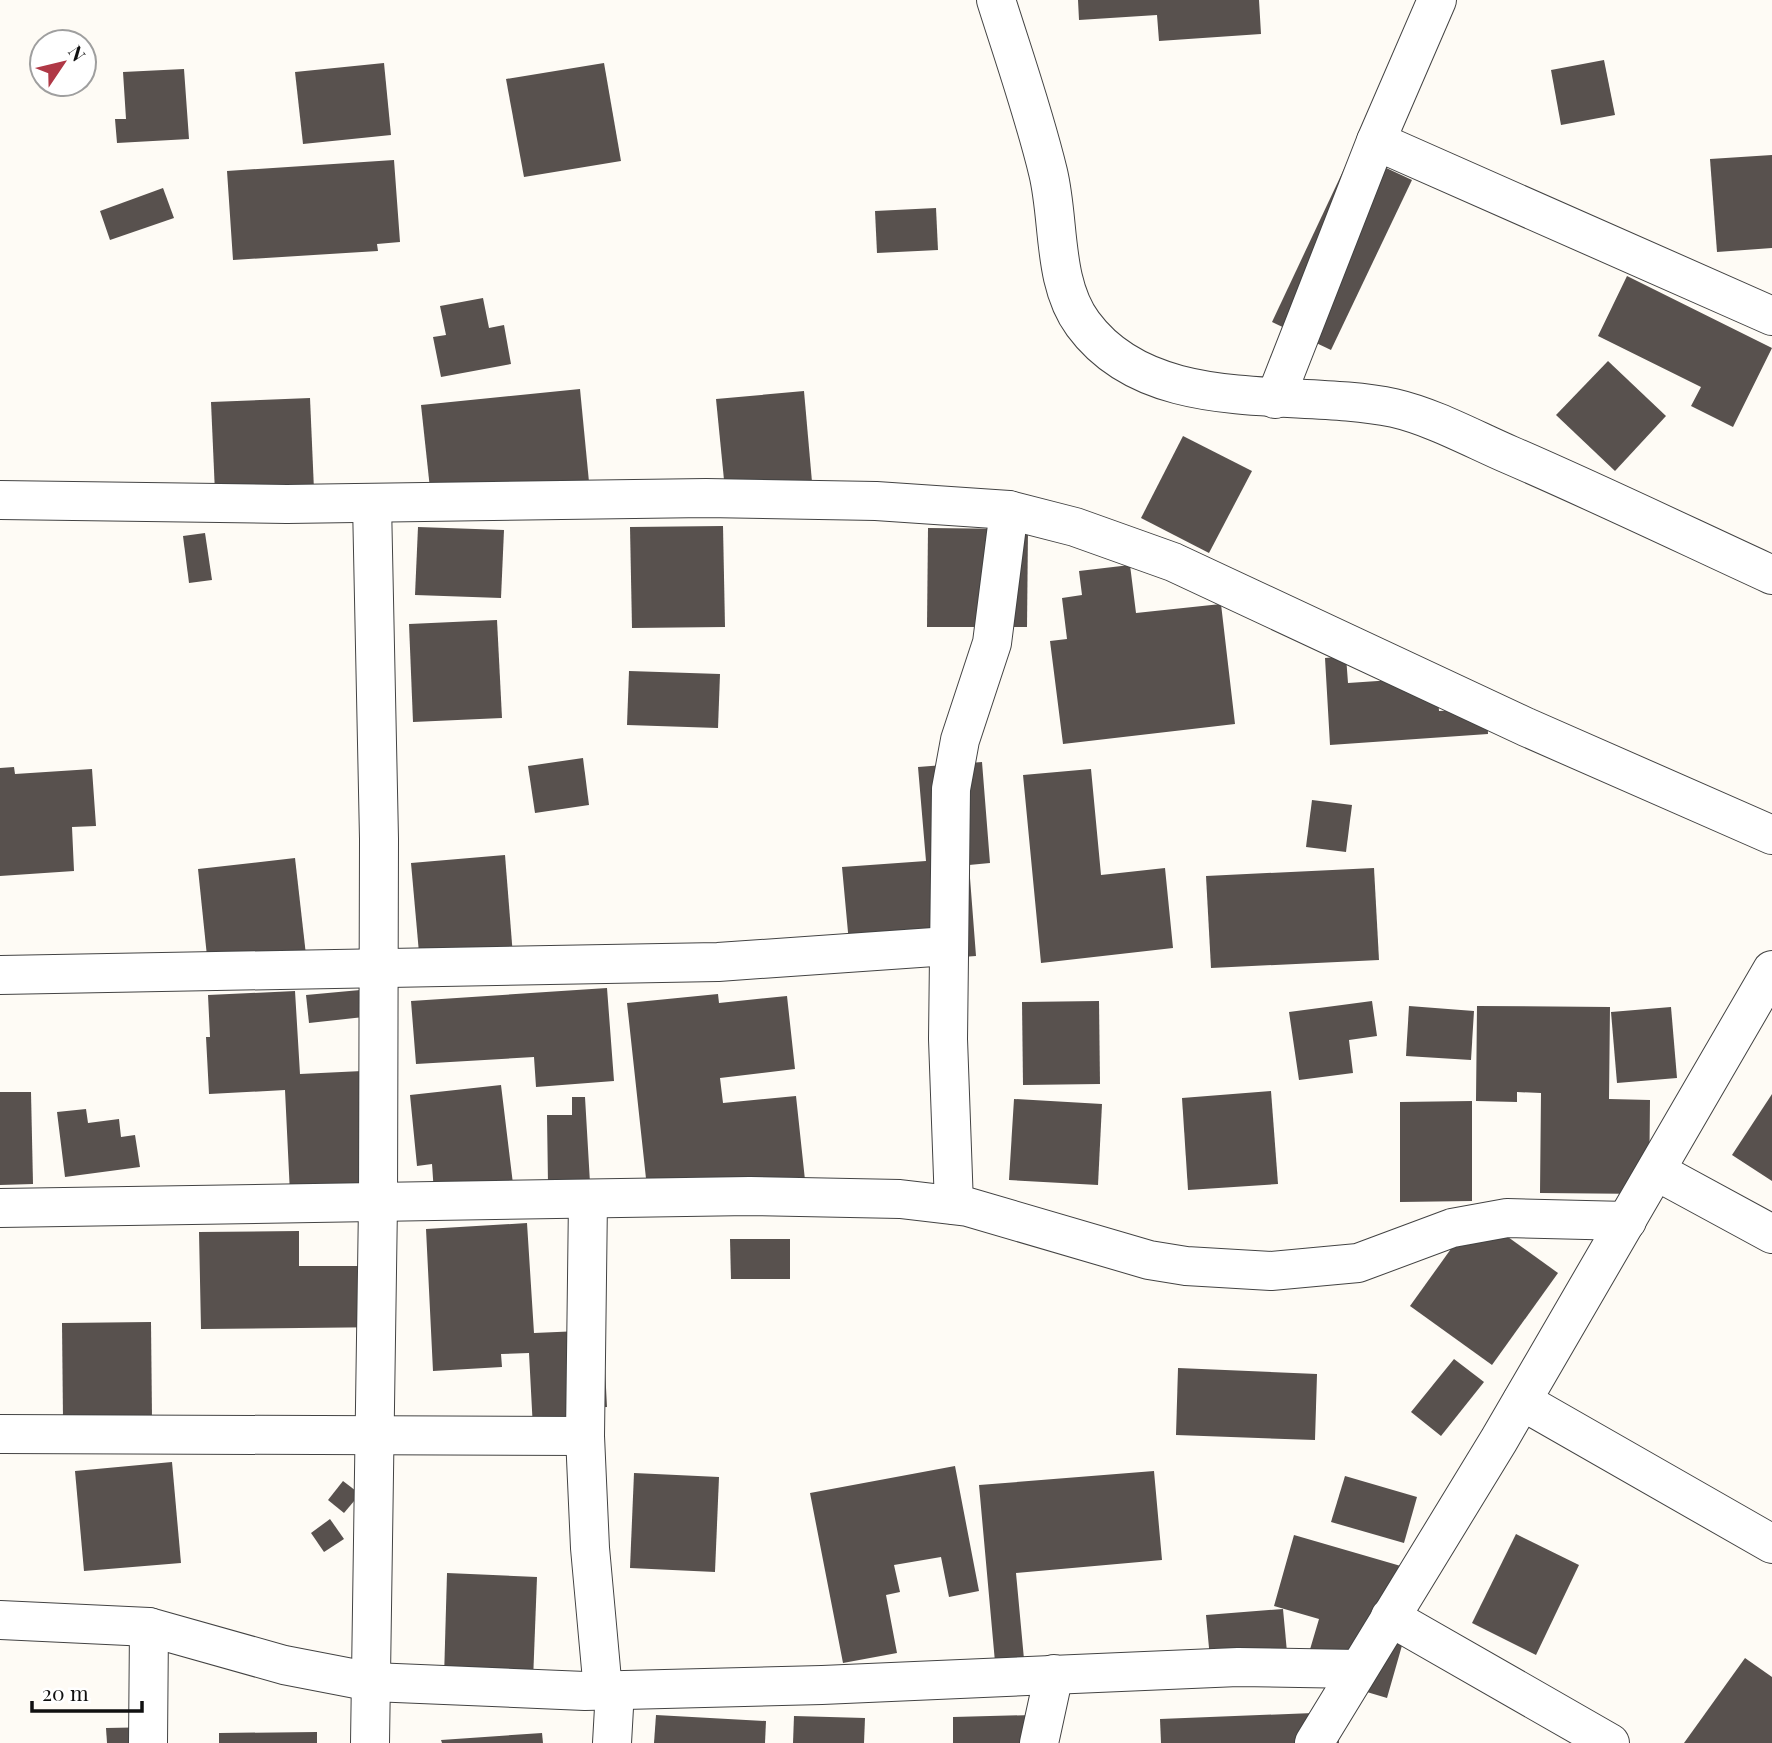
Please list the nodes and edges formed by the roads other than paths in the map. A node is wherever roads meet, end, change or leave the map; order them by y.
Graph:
1 (996, 0) edge
2 (1437, 0) edge
3 (1376, 141) junction
4 (1772, 316) edge
5 (1275, 399) junction
6 (0, 500) edge
7 (372, 503) junction
8 (1009, 510) junction
9 (1772, 575) edge
10 (1772, 835) edge
11 (948, 946) junction
12 (378, 967) junction
13 (1772, 970) edge
14 (0, 975) edge
15 (1656, 1171) junction
16 (589, 1199) junction
17 (378, 1204) junction
18 (954, 1205) junction
19 (0, 1208) edge
20 (1627, 1221) junction
21 (1772, 1234) edge
22 (1522, 1401) junction
23 (374, 1433) junction
24 (0, 1434) edge
25 (585, 1436) junction
26 (1772, 1544) edge
27 (1390, 1617) junction
28 (0, 1620) edge
29 (149, 1627) junction
30 (1358, 1669) junction
31 (1054, 1674) junction
32 (372, 1682) junction
33 (609, 1690) junction
34 (148, 1743) edge
35 (370, 1743) edge
36 (612, 1743) edge
37 (1039, 1743) edge
38 (1314, 1743) edge
39 (1610, 1743) edge

1 - 5 street
2 - 3 street
3 - 4 street
3 - 5 street
5 - 9 street
6 - 7 street
7 - 8 street
7 - 12 street
8 - 10 street
8 - 11 street
11 - 12 street
11 - 18 street
12 - 14 street
12 - 17 street
13 - 15 street
15 - 20 street
15 - 21 street
16 - 17 street
16 - 18 street
16 - 25 street
17 - 19 street
17 - 23 street
18 - 20 street
20 - 22 street
22 - 26 street
22 - 27 street
23 - 24 street
23 - 25 street
23 - 32 street
25 - 33 street
27 - 30 street
27 - 39 street
28 - 29 street
29 - 32 street
29 - 34 street
30 - 31 street
30 - 38 street
31 - 33 street
31 - 37 street
32 - 33 street
32 - 35 street
33 - 36 street

